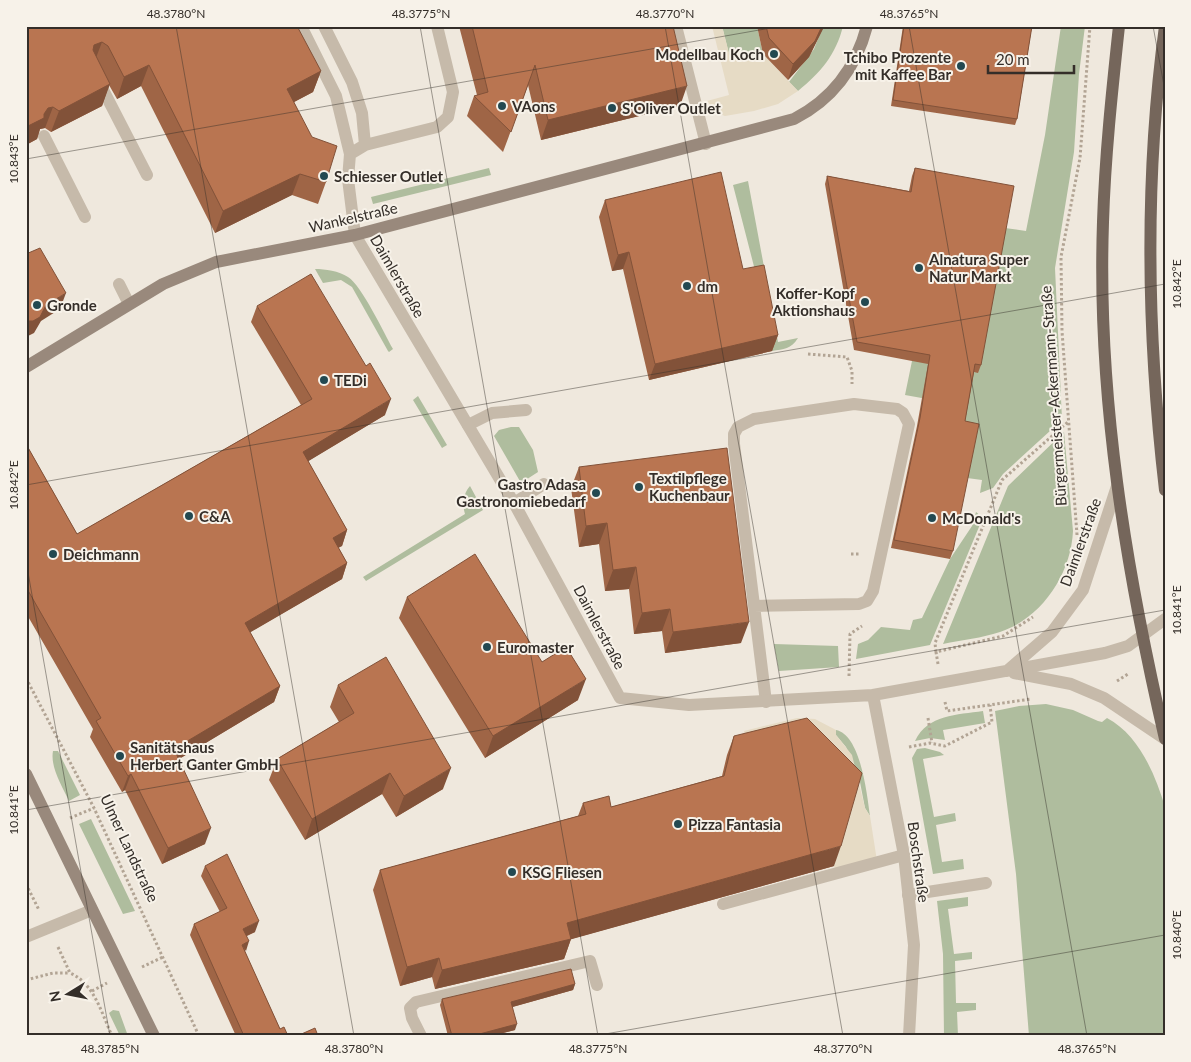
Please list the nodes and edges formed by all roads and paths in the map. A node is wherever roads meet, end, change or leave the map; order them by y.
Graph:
1 (301, 26) edge
2 (324, 26) edge
3 (438, 26) edge
4 (676, 26) edge
5 (867, 26) edge
6 (1090, 26) edge
7 (1119, 26) edge
8 (1165, 26) edge
9 (93, 71) edge
10 (44, 136) edge
11 (706, 144) junction
12 (365, 145) junction
13 (350, 154) junction
14 (147, 175) dead end
15 (85, 218) dead end
16 (355, 235) junction
17 (118, 284) dead end
18 (130, 304) junction
19 (808, 354) dead end
20 (26, 367) edge
21 (852, 388) dead end
22 (526, 410) dead end
23 (1068, 421) junction
24 (468, 425) junction
25 (544, 484) dead end
26 (1117, 486) junction
27 (1165, 490) edge
28 (514, 503) junction
29 (1077, 538) dead end
30 (755, 606) junction
31 (1037, 614) dead end
32 (1165, 619) edge
33 (1143, 637) junction
34 (936, 652) junction
35 (1007, 671) junction
36 (26, 678) edge
37 (942, 682) junction
38 (873, 695) junction
39 (766, 702) junction
40 (990, 705) dead end
41 (928, 718) dead end
42 (1165, 739) edge
43 (932, 743) junction
44 (909, 748) dead end
45 (26, 774) edge
46 (94, 808) junction
47 (75, 816) dead end
48 (904, 855) junction
49 (986, 883) dead end
50 (26, 884) edge
51 (908, 895) junction
52 (723, 904) edge
53 (92, 910) junction
54 (48, 928) junction
55 (26, 937) edge
56 (62, 956) dead end
57 (163, 958) junction
58 (147, 965) dead end
59 (70, 973) junction
60 (26, 980) edge
61 (106, 983) dead end
62 (597, 985) dead end
63 (92, 991) junction
64 (112, 1036) edge
65 (154, 1036) edge
66 (199, 1036) edge
67 (421, 1036) edge
68 (909, 1036) edge

1 - 13 street
2 - 12 street
3 - 12 street
4 - 11 street
5 - 11 street, Wankelstraße
6 - 23 path, Bürgermeister-Ackermann-Straße
7 - 26 main road
8 - 27 main road
9 - 14 street
10 - 15 street
11 - 16 street, Wankelstraße
12 - 13 street
13 - 16 street
16 - 18 street, Wankelstraße
16 - 24 street, Daimlerstraße
17 - 18 street
18 - 20 street, Wankelstraße
19 - 21 path
22 - 24 street
23 - 29 path, Bürgermeister-Ackermann-Straße
23 - 34 path
24 - 28 street, Daimlerstraße
25 - 28 street
26 - 33 main road
26 - 35 street, Daimlerstraße
28 - 39 street, Daimlerstraße
30 - 30 street
30 - 39 street
31 - 34 path
32 - 33 street, Daimlerstraße
33 - 35 street, Daimlerstraße
33 - 42 main road
34 - 37 path
35 - 37 street, Daimlerstraße
35 - 42 street, Daimlerstraße
36 - 46 path, Ulmer Landstraße
37 - 38 street, Daimlerstraße
38 - 39 street, Daimlerstraße
38 - 48 street, Boschstraße
40 - 43 path
41 - 43 path
43 - 44 path
45 - 53 street
46 - 47 path
46 - 57 path, Ulmer Landstraße
48 - 51 street, Boschstraße
48 - 52 street
49 - 51 street
50 - 54 path
51 - 68 street, Boschstraße
53 - 54 street
53 - 65 street
54 - 55 street
56 - 59 path
57 - 58 path
57 - 66 path, Ulmer Landstraße
59 - 60 path
59 - 63 path
61 - 63 path
62 - 67 street
63 - 64 path

